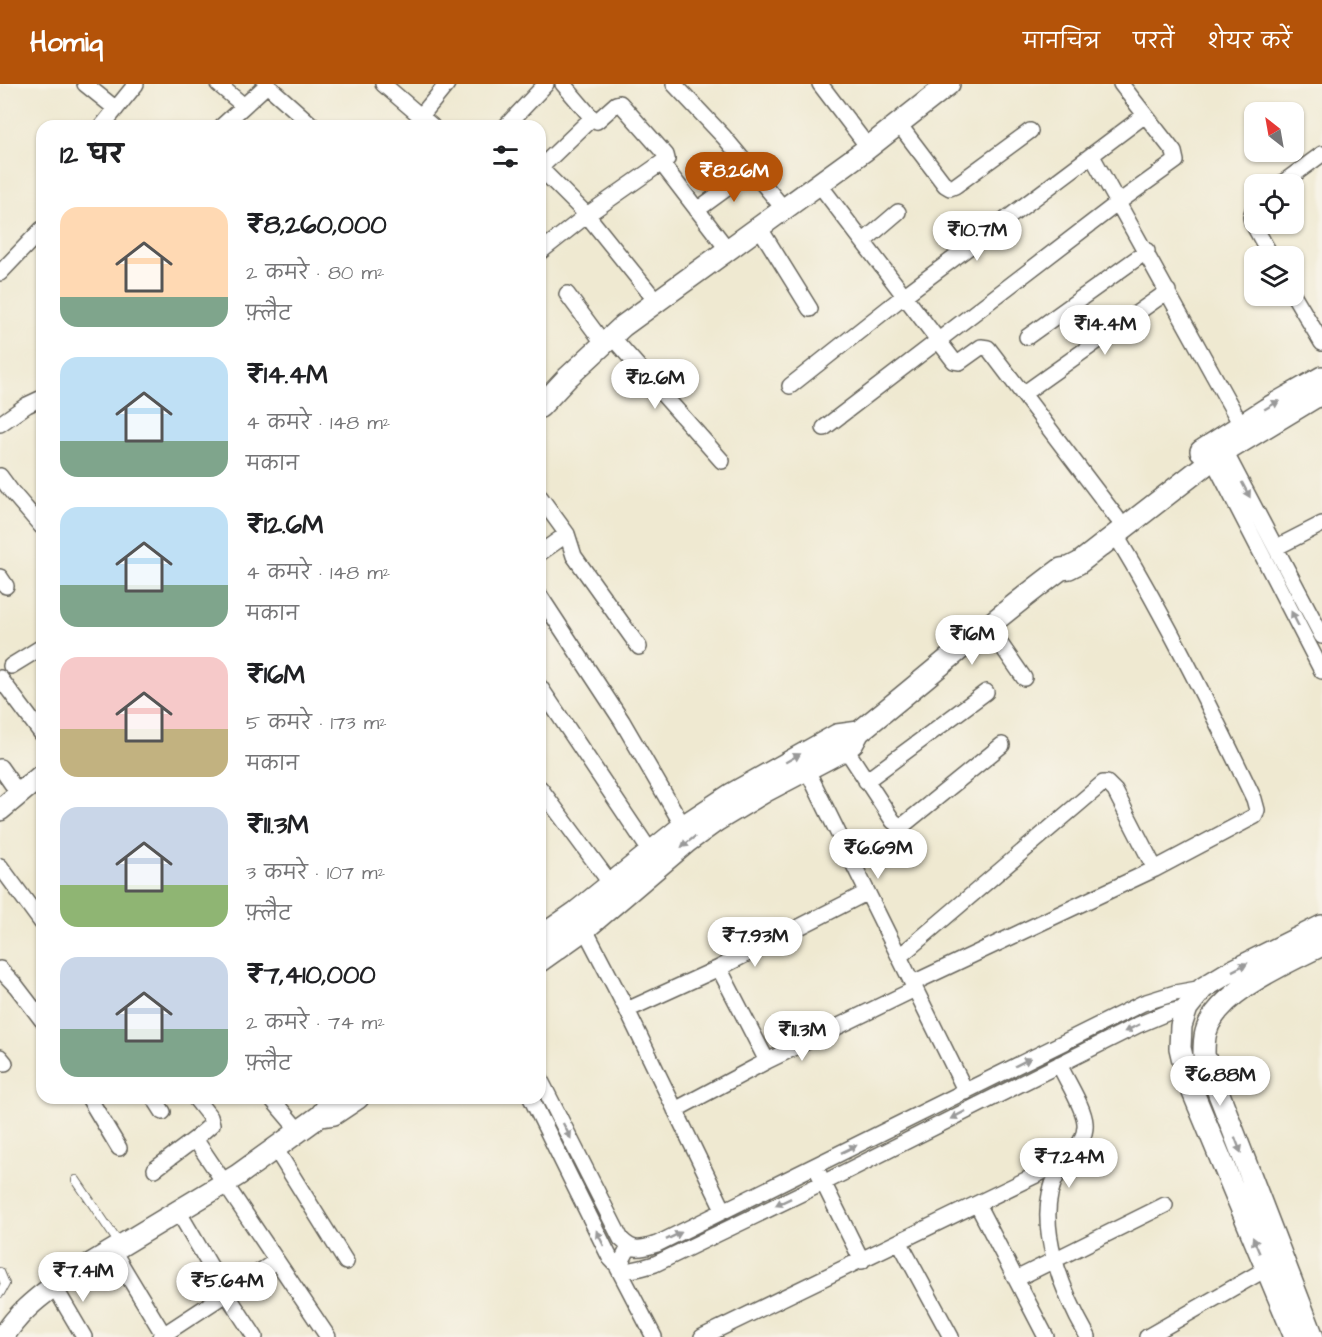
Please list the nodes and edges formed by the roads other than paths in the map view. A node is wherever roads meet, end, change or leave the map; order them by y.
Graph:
1 (85, 84) edge
2 (136, 84) edge
3 (218, 84) edge
4 (268, 84) edge
5 (383, 84) edge
6 (447, 84) edge
7 (546, 84) edge
8 (563, 84) edge
9 (674, 84) edge
10 (820, 84) edge
11 (1120, 84) edge
12 (938, 87) edge
13 (243, 106) junction
14 (116, 109) junction
15 (1145, 115) junction
16 (592, 118) junction
17 (107, 120) edge
18 (228, 120) edge
19 (307, 120) edge
20 (426, 120) edge
21 (428, 120) edge
22 (512, 120) edge
23 (898, 123) junction
24 (1030, 131) dead end
25 (868, 147) junction
26 (1322, 154) edge
27 (1092, 156) junction
28 (546, 162) edge
29 (662, 164) junction
30 (752, 170) junction
31 (546, 174) edge
32 (1295, 174) edge
33 (819, 184) junction
34 (1119, 202) junction
35 (784, 209) junction
36 (698, 210) junction
37 (898, 212) dead end
38 (587, 215) junction
39 (759, 227) junction
40 (36, 235) edge
41 (864, 241) junction
42 (546, 247) edge
43 (728, 250) junction
44 (1146, 251) junction
45 (0, 273) edge
46 (1168, 291) junction
47 (567, 294) dead end
48 (905, 295) junction
49 (657, 302) junction
50 (1300, 306) edge
51 (810, 309) dead end
52 (1026, 337) dead end
53 (939, 339) junction
54 (608, 340) junction
55 (1322, 343) edge
56 (1322, 377) edge
57 (790, 386) dead end
58 (1322, 393) edge
59 (1023, 394) junction
60 (546, 401) edge
61 (36, 402) edge
62 (0, 424) edge
63 (824, 428) dead end
64 (1244, 431) junction
65 (1216, 449) junction
66 (722, 461) dead end
67 (0, 476) edge
68 (546, 504) edge
69 (36, 520) edge
70 (1322, 524) edge
71 (1116, 526) junction
72 (567, 534) junction
73 (1277, 547) junction
74 (546, 549) edge
75 (546, 605) edge
76 (988, 626) junction
77 (1322, 634) edge
78 (639, 647) dead end
79 (36, 651) edge
80 (11, 666) dead end
81 (1322, 671) edge
82 (1024, 678) dead end
83 (3, 687) edge
84 (986, 693) dead end
85 (546, 696) edge
86 (36, 727) edge
87 (841, 742) junction
88 (1002, 745) dead end
89 (0, 767) edge
90 (807, 770) junction
91 (36, 781) edge
92 (866, 781) junction
93 (762, 785) junction
94 (19, 794) junction
95 (546, 796) edge
96 (734, 801) junction
97 (0, 810) edge
98 (683, 826) junction
99 (650, 851) junction
100 (0, 866) edge
101 (1155, 869) junction
102 (611, 884) junction
103 (866, 893) junction
104 (36, 915) edge
105 (581, 920) junction
106 (1322, 926) edge
107 (546, 935) edge
108 (1322, 945) edge
109 (546, 955) edge
110 (900, 956) junction
111 (719, 968) junction
112 (0, 969) edge
113 (914, 986) junction
114 (1203, 988) junction
115 (1187, 1008) junction
116 (627, 1010) junction
117 (36, 1011) edge
118 (767, 1061) junction
119 (1059, 1064) junction
120 (546, 1091) edge
121 (966, 1092) junction
122 (93, 1104) edge
123 (158, 1104) edge
124 (200, 1104) edge
125 (276, 1104) edge
126 (329, 1104) edge
127 (349, 1104) edge
128 (534, 1104) edge
129 (675, 1110) junction
130 (163, 1112) dead end
131 (320, 1116) junction
132 (298, 1131) junction
133 (195, 1140) junction
134 (119, 1148) dead end
135 (275, 1148) junction
136 (1065, 1161) junction
137 (815, 1166) junction
138 (155, 1169) dead end
139 (76, 1180) dead end
140 (226, 1183) junction
141 (823, 1183) junction
142 (977, 1204) junction
143 (1165, 1205) dead end
144 (178, 1211) junction
145 (724, 1211) junction
146 (900, 1243) junction
147 (630, 1247) junction
148 (117, 1248) junction
149 (1055, 1259) junction
150 (276, 1261) junction
151 (862, 1261) junction
152 (346, 1262) dead end
153 (618, 1268) junction
154 (1266, 1269) junction
155 (0, 1272) edge
156 (1016, 1279) junction
157 (54, 1286) junction
158 (0, 1293) edge
159 (226, 1293) junction
160 (163, 1336) edge
161 (1151, 1336) edge
162 (3, 1337) edge
163 (84, 1337) edge
164 (255, 1337) edge
165 (328, 1337) edge
166 (654, 1337) edge
167 (702, 1337) edge
168 (951, 1337) edge
169 (1046, 1337) edge
170 (1088, 1337) edge
171 (1296, 1337) edge
172 (1313, 1337) edge

1 - 14 street
2 - 14 street
3 - 13 street
4 - 13 street
4 - 19 street
5 - 20 street
6 - 21 street
7 - 22 street
8 - 16 street
9 - 30 street
10 - 25 street
11 - 15 street
12 - 23 street
13 - 18 street
14 - 17 street
15 - 27 street
15 - 34 street
16 - 28 street
16 - 29 street
23 - 24 street
23 - 25 street
25 - 33 street
26 - 32 street
27 - 34 street
27 - 48 street
29 - 36 street
29 - 38 street
30 - 35 street
30 - 36 street
31 - 38 street
33 - 35 street
33 - 41 street
34 - 44 street
34 - 53 street
35 - 39 street
36 - 43 street
37 - 41 street
38 - 42 street
38 - 49 street
39 - 43 street
39 - 51 street
40 - 45 street
41 - 48 street
43 - 49 street
44 - 46 street
44 - 52 street
46 - 59 street
46 - 64 street
47 - 54 street
48 - 53 street
48 - 57 street
49 - 54 street
50 - 55 street
53 - 59 street
53 - 63 street
54 - 60 street
54 - 66 street
64 -> 56 street
58 - 64 street
59 - 71 street
61 - 62 street
64 - 65 street
65 - 71 street
65 -> 73 street
81 -> 65 street
67 - 69 street
68 - 72 street
70 - 73 street
71 - 76 street
71 - 101 street
72 - 74 street
72 - 78 street
73 - 77 street
75 - 98 street
76 - 82 street
76 - 87 street
79 - 80 street
83 - 86 street
84 - 92 street
85 - 99 street
87 - 90 street
87 - 92 street
93 -> 87 street
88 - 92 street
89 - 94 street
90 - 93 street
90 - 103 street
91 - 94 street
93 - 96 street
94 - 97 street
95 - 102 street
96 - 98 street
96 -> 105 street
98 - 99 street
99 - 102 street
100 - 104 street
101 - 110 street
101 - 113 street
102 - 105 street
103 - 110 street
103 - 111 street
105 - 107 street
105 - 109 street
105 - 116 street
114 -> 106 street
108 -> 172 street
110 - 113 street
111 - 116 street
111 - 118 street
112 - 117 street
113 - 118 street
113 - 121 street
114 - 115 street
121 -> 114 street
115 -> 119 street
154 -> 115 street
116 - 129 street
118 - 129 street
119 - 136 street
119 -> 141 street
120 -> 147 street
137 -> 121 street
122 - 134 street
123 - 130 street
124 - 133 street
125 - 132 street
126 - 131 street
127 - 131 street
153 -> 128 street
129 - 145 street
131 - 132 street
132 - 135 street
133 - 138 street
133 - 140 street
135 - 140 street
135 - 152 street
136 - 142 street
136 - 149 street
137 - 141 street
137 - 145 street
139 - 148 lane
140 - 144 street
140 - 150 street
141 - 151 street
141 -> 153 street
142 - 146 street
142 - 156 street
143 - 149 street
144 - 148 street
144 - 159 street
147 -> 145 street
146 - 151 street
146 - 168 street
147 - 153 street
148 - 157 street
148 - 160 street
149 - 156 street
149 - 170 street
150 - 159 street
150 - 165 street
151 - 167 street
153 - 166 street
154 - 161 street
154 - 171 street
155 - 158 lane
156 - 169 street
157 - 162 street
157 - 163 street
159 - 160 street
159 - 164 street

